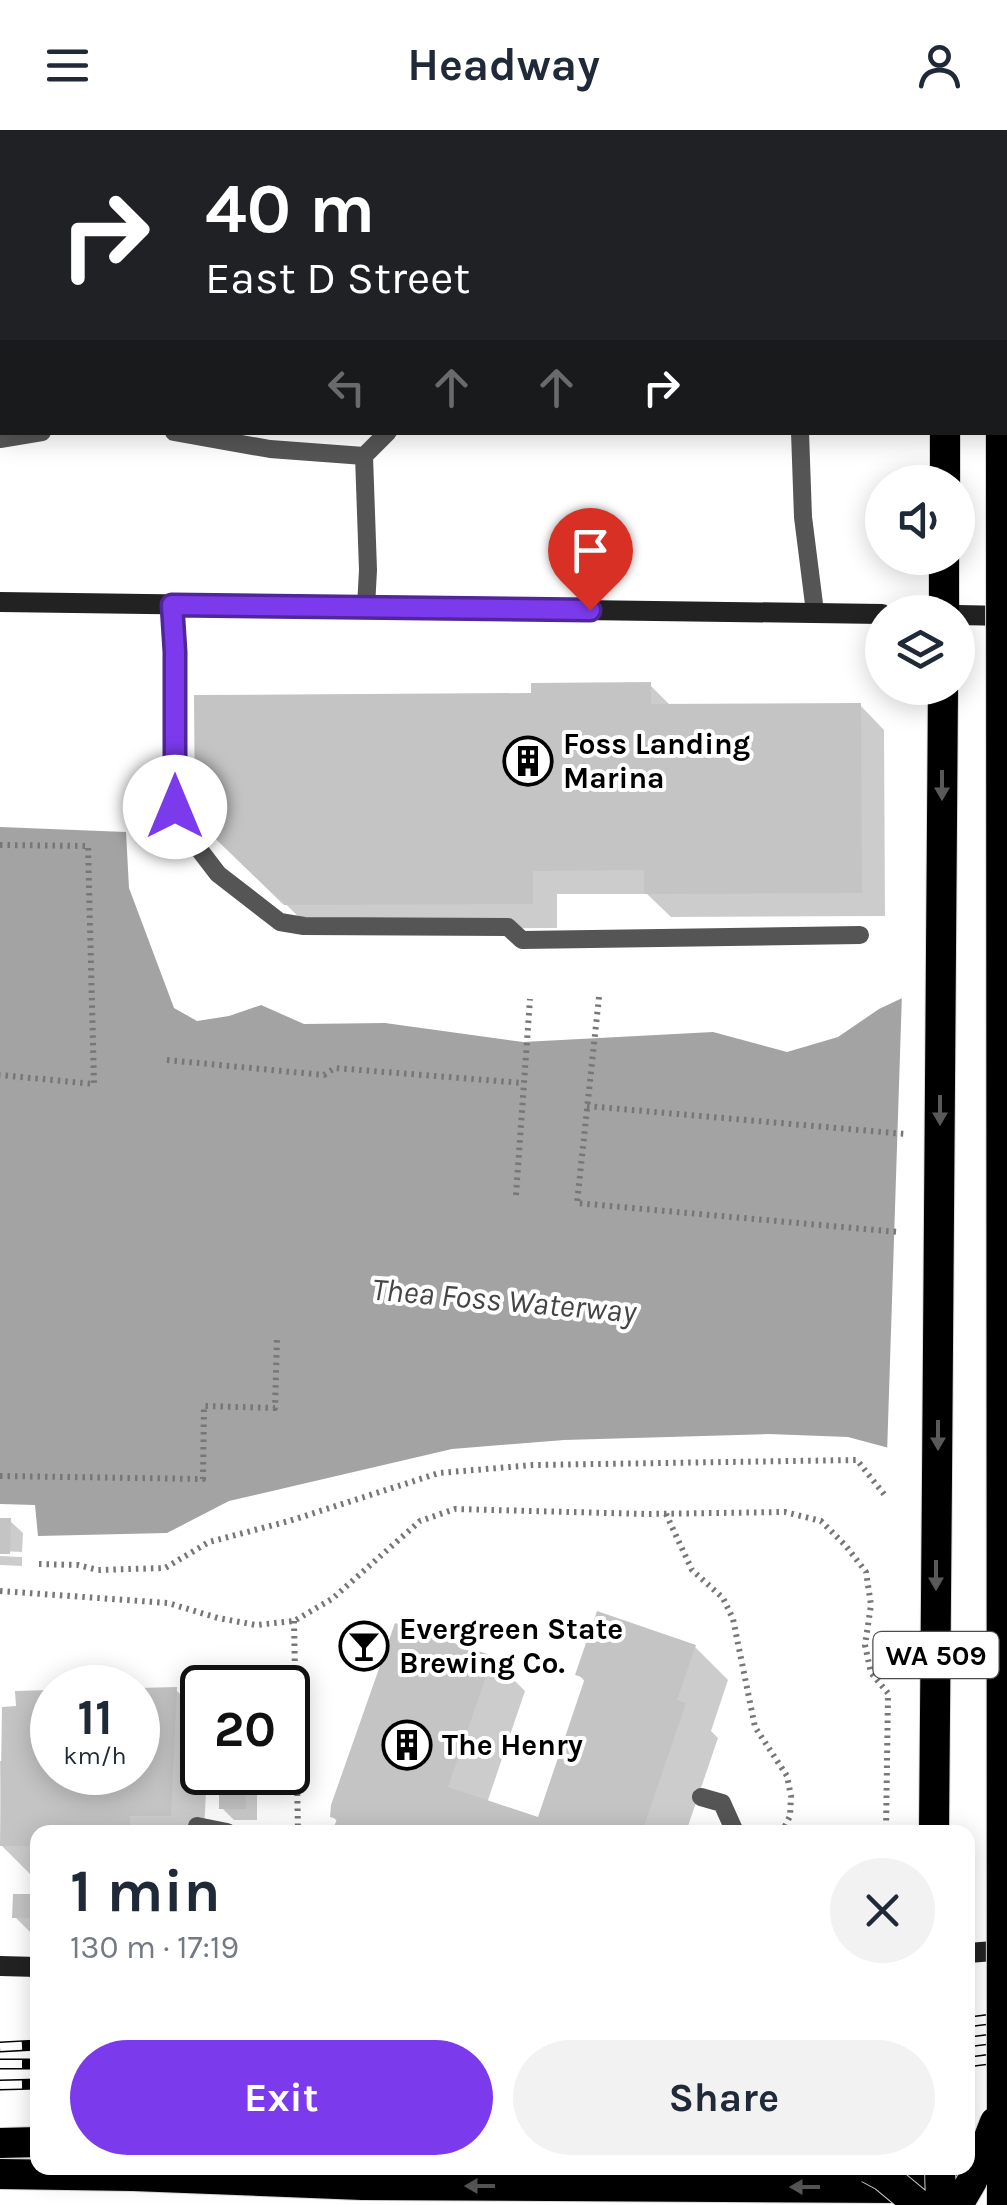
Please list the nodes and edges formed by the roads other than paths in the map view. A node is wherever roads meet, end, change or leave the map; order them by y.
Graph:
1 (191, 435) edge
2 (385, 435) edge
3 (800, 435) edge
4 (945, 435) edge
5 (1001, 435) edge
6 (364, 456) junction
7 (944, 465) edge
8 (0, 602) edge
9 (172, 605) junction
10 (366, 607) junction
11 (815, 612) junction
12 (865, 613) edge
13 (975, 616) edge
14 (1007, 616) edge
15 (943, 705) edge
16 (860, 934) dead end
17 (701, 1797) dead end
18 (731, 1825) edge
19 (934, 1825) edge
20 (1004, 1884) edge
21 (1007, 1950) edge
22 (975, 1952) edge
23 (0, 1966) edge
24 (30, 1967) edge
25 (1001, 2094) junction
26 (30, 2142) edge
27 (0, 2143) edge
28 (0, 2174) edge
29 (30, 2174) edge
30 (66, 2175) edge
31 (882, 2175) edge
32 (940, 2175) edge
33 (1007, 2178) edge
34 (970, 2190) edge
35 (852, 2205) edge
36 (918, 2205) edge
37 (941, 2205) edge
38 (1002, 2205) edge

1 - 6 lane
2 - 6 lane
3 - 11 lane
4 - 7 highway
5 - 20 highway, WA 509, bridge
6 - 10 lane
8 - 9 street
9 - 10 street
9 - 16 lane
10 - 11 street
11 - 12 street
13 - 14 street
15 -> 19 highway, WA 509, bridge
17 - 18 lane
20 - 25 highway, WA 509, bridge
21 - 22 street
23 - 24 street
25 - 34 highway, bridge
25 - 38 highway, WA 509, bridge
26 - 27 highway
29 -> 28 highway
33 -> 30 highway
31 - 36 highway, bridge
32 - 37 highway, bridge
33 - 35 highway

